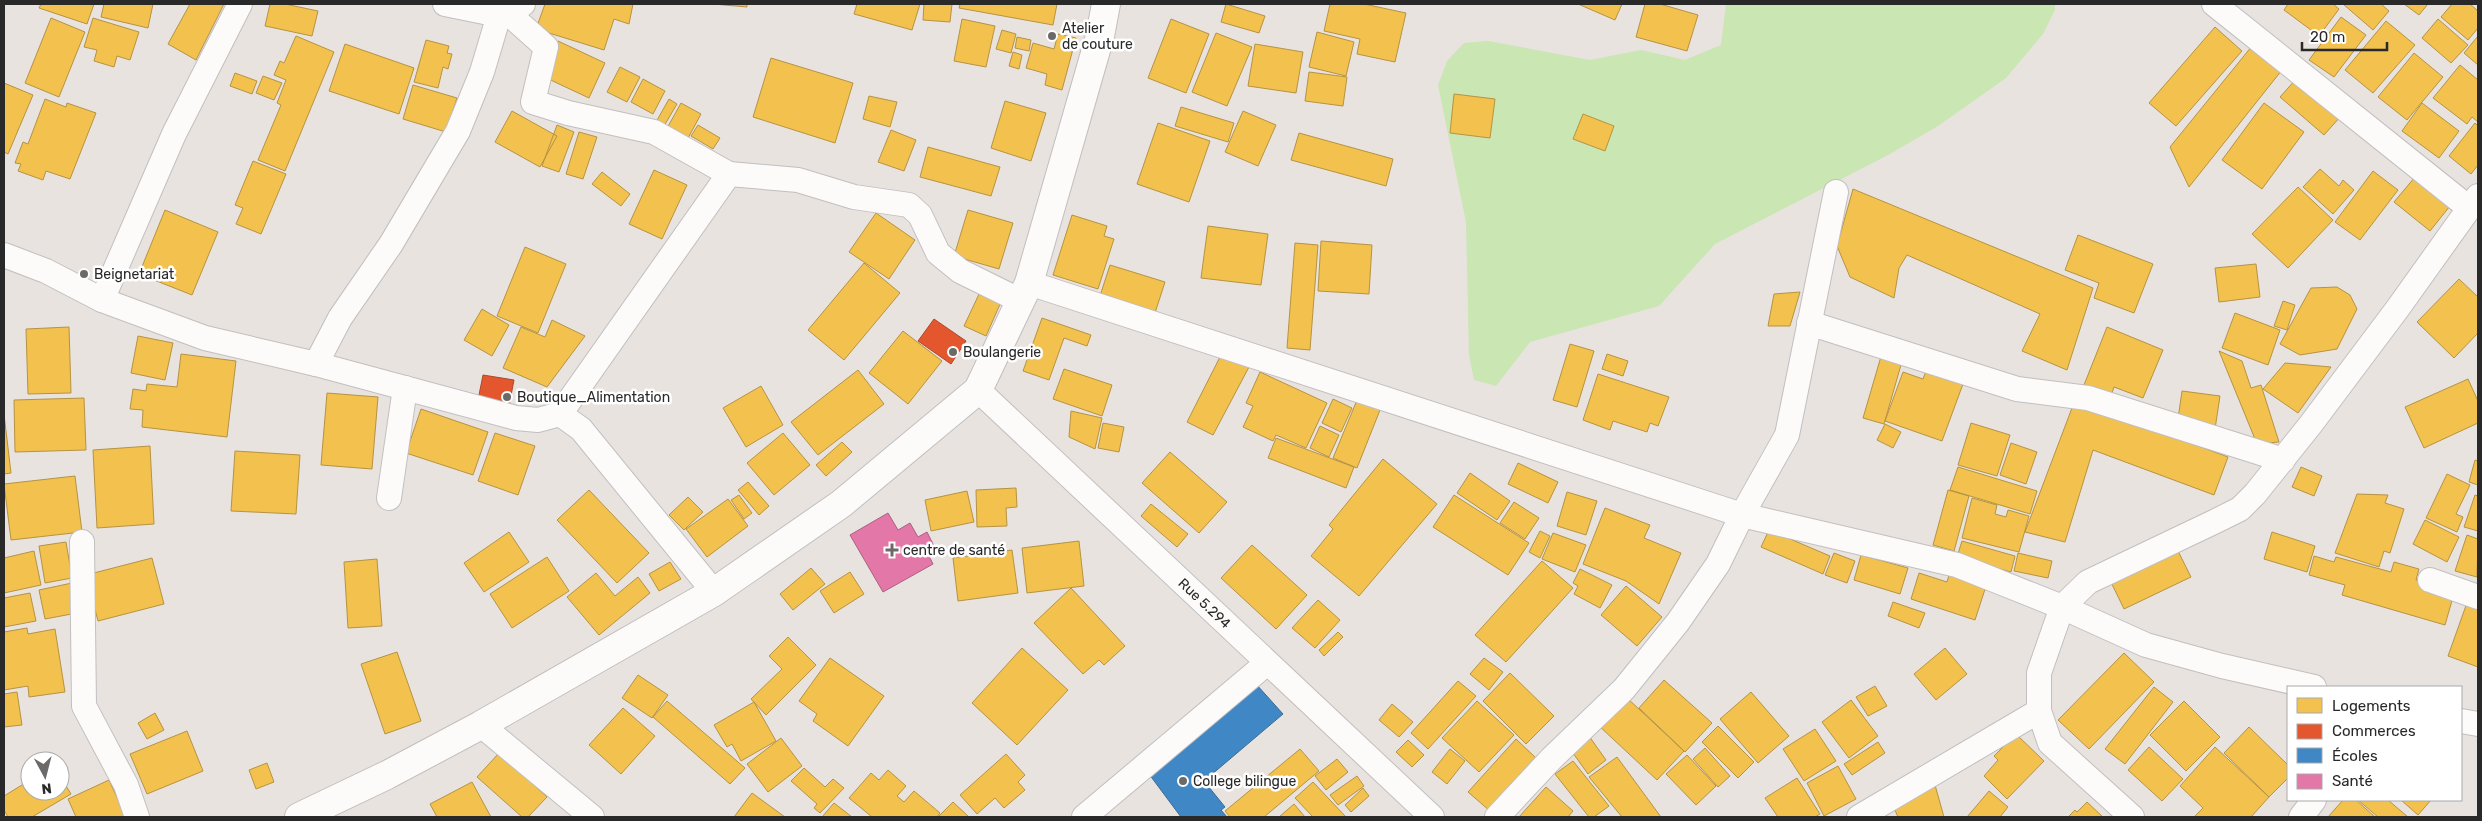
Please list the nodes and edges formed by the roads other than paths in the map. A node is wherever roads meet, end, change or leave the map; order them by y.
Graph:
1 (240, 4) edge
2 (445, 4) edge
3 (1106, 4) edge
4 (2214, 4) edge
5 (510, 11) edge
6 (729, 174) junction
7 (1836, 192) dead end
8 (2474, 202) edge
9 (4, 255) edge
10 (1025, 292) junction
11 (102, 300) junction
12 (1809, 324) junction
13 (316, 364) junction
14 (405, 388) junction
15 (978, 390) junction
16 (560, 414) junction
17 (2283, 460) junction
18 (389, 498) dead end
19 (1742, 515) junction
20 (82, 542) dead end
21 (2430, 580) dead end
22 (714, 592) junction
23 (2478, 597) edge
24 (2062, 607) junction
25 (1267, 663) junction
26 (2310, 686) edge
27 (2039, 711) junction
28 (2462, 720) edge
29 (2478, 724) edge
30 (481, 725) junction
31 (2313, 801) edge
32 (137, 817) edge
33 (299, 817) edge
34 (592, 817) edge
35 (1084, 817) edge
36 (1432, 817) edge
37 (1497, 817) edge
38 (1859, 817) edge
39 (2132, 817) edge
40 (2301, 817) edge

1 - 11 street
2 - 5 street
3 - 10 street
4 - 8 street
5 - 6 street
5 - 13 street
6 - 10 street
6 - 16 street
7 - 12 street
8 - 17 street
9 - 11 street
10 - 15 street
10 - 19 street
11 - 13 street
12 - 17 street
12 - 19 street
13 - 14 street
14 - 16 street
14 - 18 street
15 - 22 street
15 - 25 street, Rue 5.294
16 - 22 street
17 - 24 street
19 - 24 street
19 - 37 street
20 - 32 street
21 - 23 street
22 - 30 street
24 - 26 street
24 - 27 street
25 - 35 street
25 - 36 street, Rue 5.294
27 - 38 street
27 - 39 street
28 - 29 street
30 - 33 street
30 - 34 street
31 - 40 street

